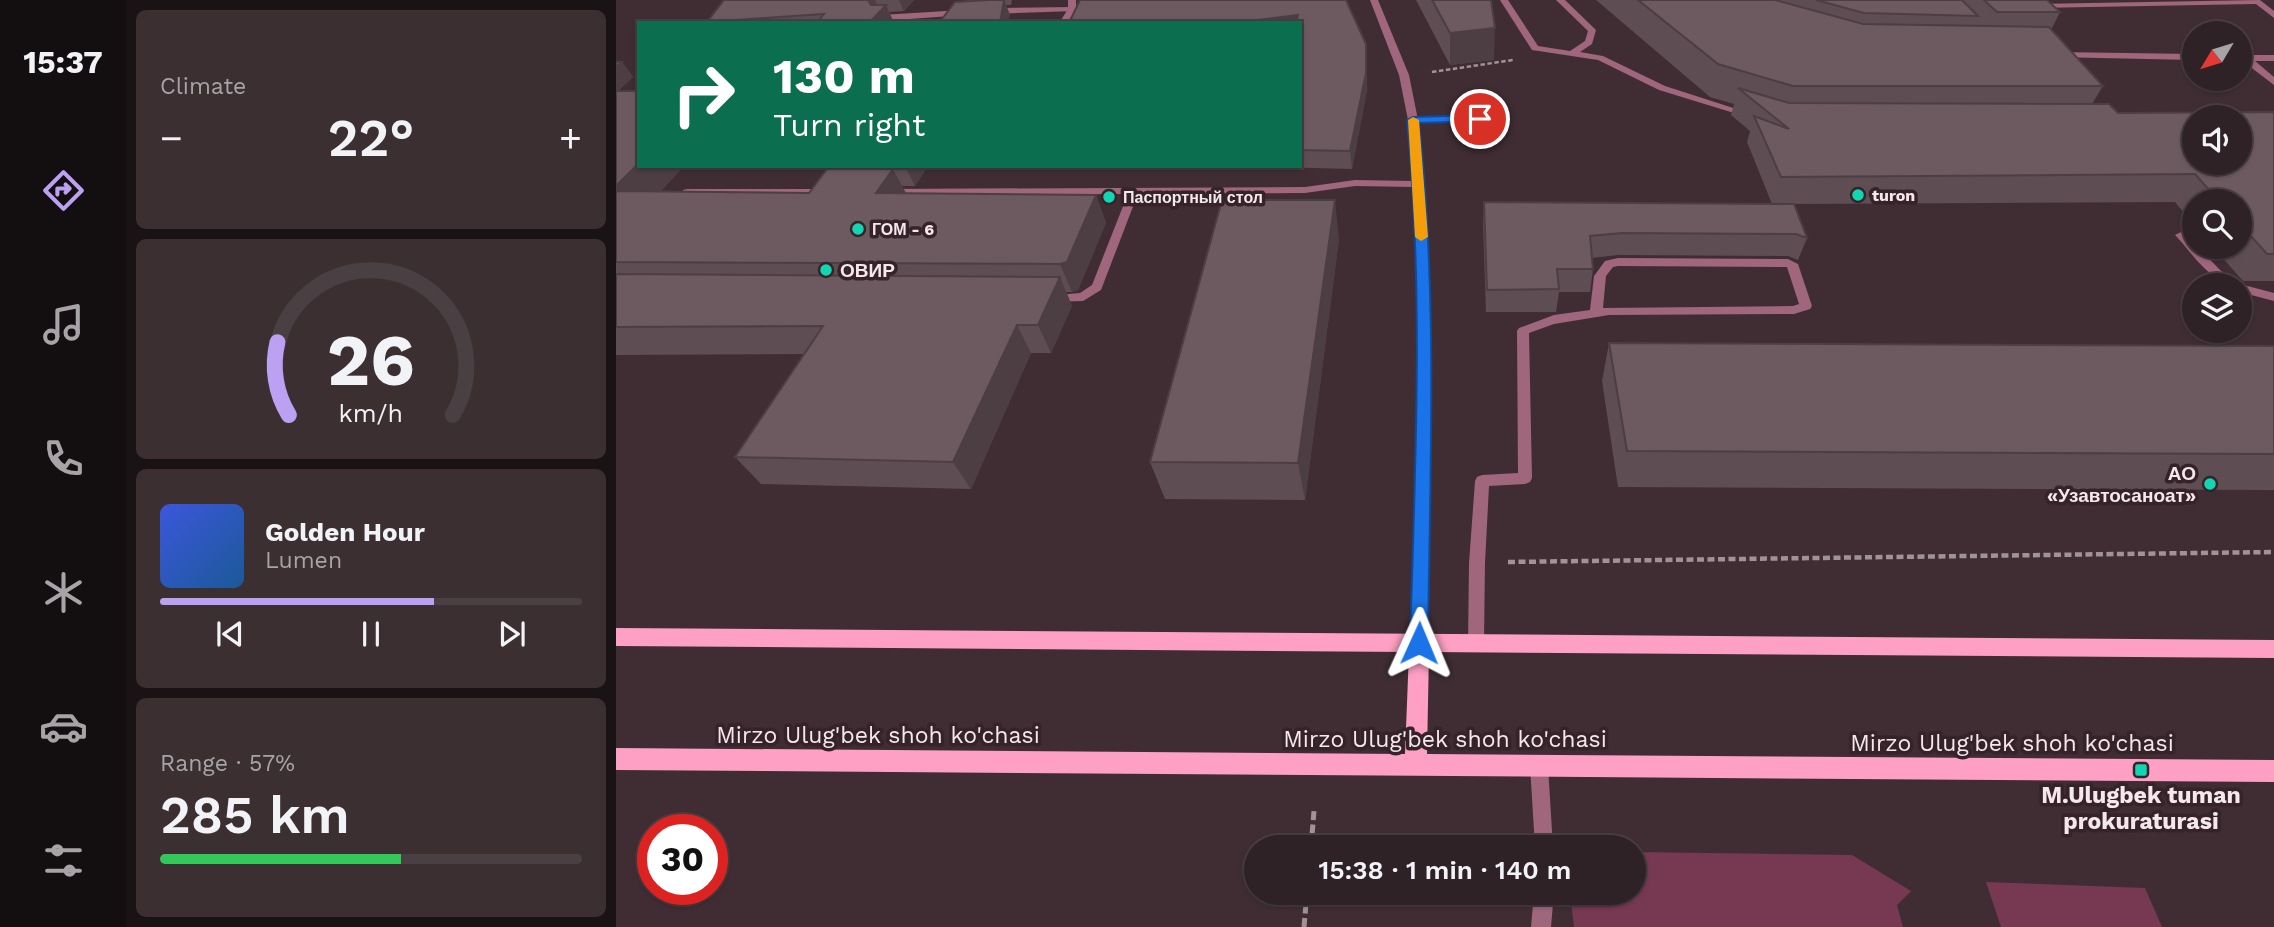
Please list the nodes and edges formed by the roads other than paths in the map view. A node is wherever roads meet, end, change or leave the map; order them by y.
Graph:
1 (1374, 0) edge
2 (1504, 0) edge
3 (1560, 0) edge
4 (2256, 1) edge
5 (1072, 4) edge
6 (2026, 7) edge
7 (2274, 15) edge
8 (881, 18) edge
9 (1064, 21) edge
10 (1573, 53) junction
11 (2046, 54) edge
12 (2182, 57) edge
13 (2252, 58) edge
14 (2274, 58) edge
15 (2252, 64) edge
16 (2274, 82) edge
17 (1755, 116) edge
18 (1480, 119) dead end
19 (1413, 120) junction
20 (1419, 184) junction
21 (1134, 191) junction
22 (687, 192) edge
23 (841, 192) edge
24 (869, 192) edge
25 (2181, 235) dead end
26 (2217, 273) edge
27 (2252, 291) edge
28 (2274, 297) edge
29 (1031, 299) edge
30 (1596, 313) junction
31 (616, 637) edge
32 (1419, 643) junction
33 (1476, 643) junction
34 (2274, 649) edge
35 (616, 759) edge
36 (1416, 765) junction
37 (1539, 766) junction
38 (2274, 771) edge
39 (1543, 835) edge
40 (1543, 905) edge
41 (1541, 927) edge

1 - 19 street
2 - 10 street
3 - 10 street
4 - 6 street
4 - 7 street
5 - 8 street
5 - 9 street
10 - 17 street
11 - 12 street
13 - 14 street
15 - 16 street
18 - 19 street
19 - 20 street
20 - 21 street
20 - 32 street
21 - 24 street
21 - 29 street
22 - 23 street
25 - 26 street
27 - 28 street
30 - 30 street
30 - 33 street
31 - 32 main road
32 - 33 main road
32 - 36 main road
33 - 34 main road
35 - 36 main road, Mirzo Ulug'bek shoh ko'chasi
36 - 37 main road, Mirzo Ulug'bek shoh ko'chasi
37 - 38 main road, Mirzo Ulug'bek shoh ko'chasi
37 - 39 street
40 - 41 street

